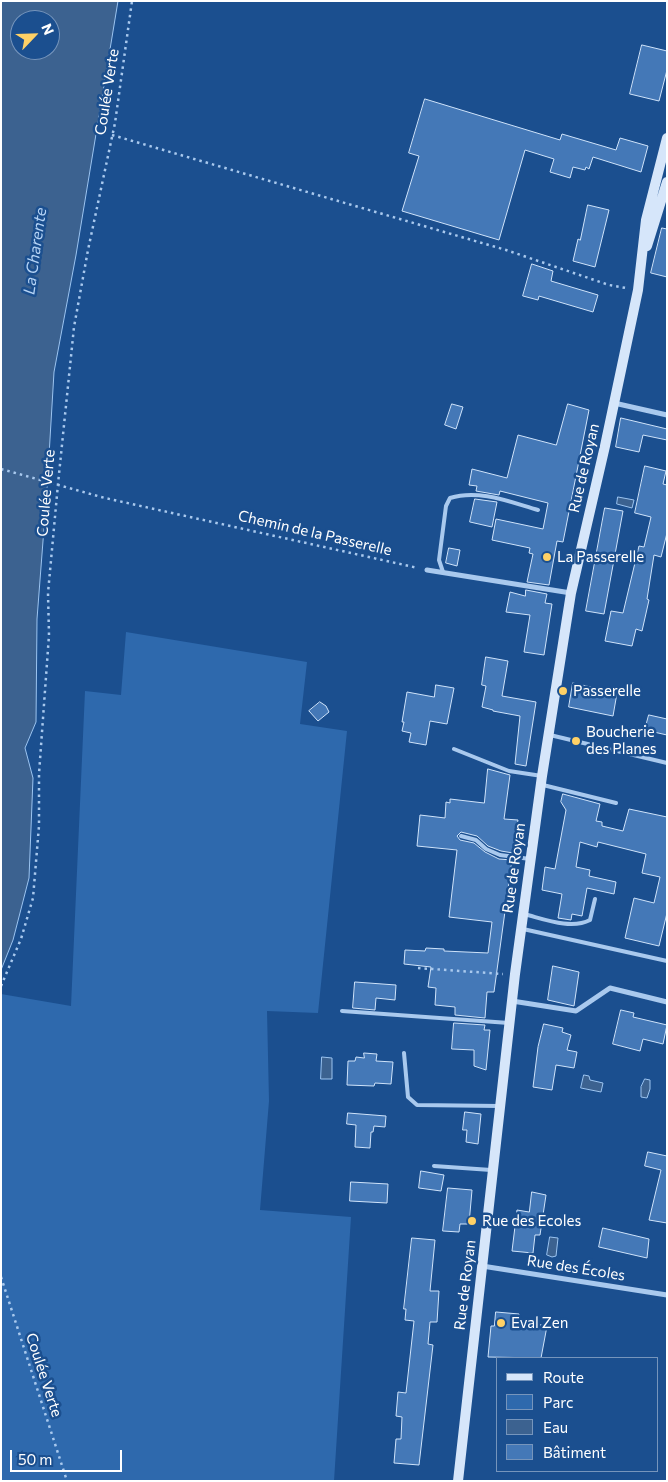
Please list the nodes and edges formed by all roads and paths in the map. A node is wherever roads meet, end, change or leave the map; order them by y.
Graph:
1 (132, 1) edge
2 (112, 135) junction
3 (667, 138) edge
4 (667, 182) edge
5 (641, 266) junction
6 (638, 290) junction
7 (614, 403) junction
8 (667, 415) edge
9 (1, 469) edge
10 (58, 484) junction
11 (538, 510) dead end
12 (427, 570) joint
13 (443, 572) junction
14 (571, 593) junction
15 (548, 734) junction
16 (454, 749) dead end
17 (667, 763) edge
18 (541, 780) junction
19 (616, 803) dead end
20 (461, 836) dead end
21 (530, 859) junction
22 (595, 899) dead end
23 (522, 913) junction
24 (520, 929) junction
25 (667, 961) edge
26 (418, 968) dead end
27 (515, 974) junction
28 (1, 986) edge
29 (512, 1001) junction
30 (667, 1002) edge
31 (342, 1011) dead end
32 (509, 1023) junction
33 (404, 1053) dead end
34 (501, 1106) junction
35 (434, 1166) dead end
36 (494, 1170) junction
37 (482, 1266) junction
38 (1, 1277) edge
39 (667, 1295) edge
40 (67, 1481) edge
41 (458, 1481) edge

1 - 2 path, Coulée Verte
2 - 6 path
2 - 10 path, Coulée Verte
3 - 5 main road, Rue de Royan
4 - 5 main road, Rue de Royan
5 - 6 main road, Rue de Royan
6 - 7 main road, Rue de Royan
7 - 8 street
7 - 14 main road, Rue de Royan
9 - 10 path, Chemin de la Passerelle
10 - 12 path, Chemin de la Passerelle
10 - 28 path, Coulée Verte
11 - 13 lane
12 - 13 street
13 - 14 street
14 - 15 main road, Rue de Royan
15 - 17 lane
15 - 18 main road, Rue de Royan
16 - 18 lane
18 - 19 lane
18 - 21 main road, Rue de Royan
20 - 21 lane
21 - 23 main road, Rue de Royan
22 - 23 lane
23 - 24 main road, Rue de Royan
24 - 25 lane
24 - 27 main road, Rue de Royan
26 - 27 path
27 - 29 main road, Rue de Royan
29 - 30 street
29 - 32 main road, Rue de Royan
31 - 32 lane
32 - 34 main road, Rue de Royan
33 - 34 lane
34 - 36 main road, Rue de Royan
35 - 36 lane
36 - 37 main road, Rue de Royan
37 - 39 street, Rue des Écoles
37 - 41 main road, Rue de Royan
38 - 40 path, Coulée Verte

